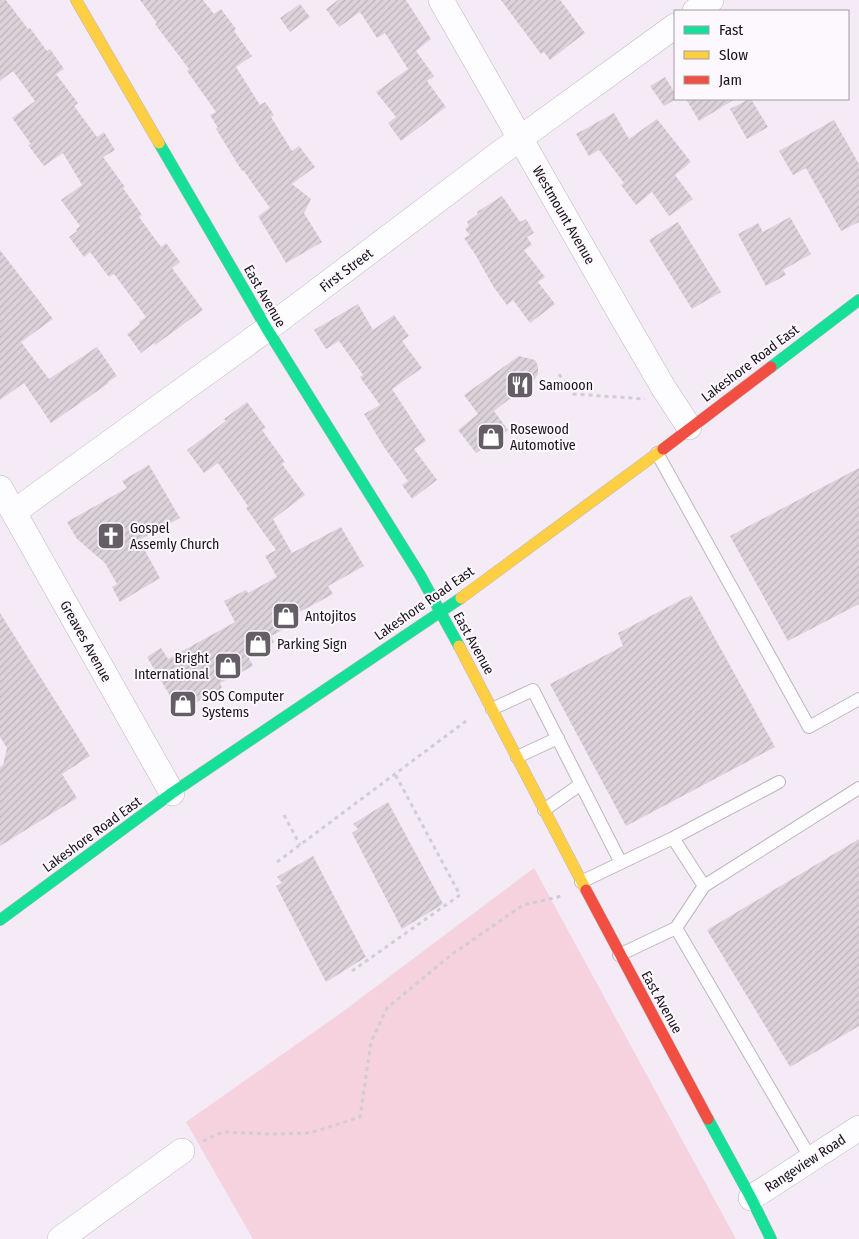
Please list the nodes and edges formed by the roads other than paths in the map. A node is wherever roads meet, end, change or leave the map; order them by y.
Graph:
1 (76, 0) edge
2 (442, 0) edge
3 (711, 0) edge
4 (696, 10) edge
5 (674, 27) edge
6 (520, 139) junction
7 (859, 300) edge
8 (267, 330) junction
9 (689, 427) junction
10 (657, 453) junction
11 (0, 488) edge
12 (7, 513) edge
13 (440, 613) junction
14 (859, 699) edge
15 (492, 709) junction
16 (558, 738) junction
17 (517, 757) junction
18 (779, 782) dead end
19 (581, 784) junction
20 (859, 788) edge
21 (172, 793) junction
22 (544, 810) junction
23 (673, 838) junction
24 (621, 863) junction
25 (581, 882) junction
26 (704, 886) junction
27 (0, 920) edge
28 (676, 928) junction
29 (619, 955) junction
30 (859, 1128) edge
31 (182, 1151) road end
32 (812, 1159) junction
33 (751, 1198) junction
34 (60, 1239) edge
35 (771, 1239) edge

1 - 8 street, East Avenue
2 - 6 street, Westmount Avenue
3 - 4 street
5 - 6 street, First Street
6 - 8 street, First Street
6 - 9 street, Westmount Avenue
7 - 9 street, Lakeshore Road East
8 - 12 street, First Street
8 - 13 street, East Avenue
9 - 10 street, Lakeshore Road East
10 - 13 street, Lakeshore Road East
10 - 14 lane
11 - 12 street, Greaves Avenue
12 - 21 street, Greaves Avenue
13 - 15 street, East Avenue
13 - 21 street, Lakeshore Road East
15 - 16 lane
15 - 17 street, East Avenue
16 - 17 lane
16 - 19 lane
17 - 22 street, East Avenue
18 - 23 lane
19 - 22 lane
19 - 24 lane
20 - 26 lane
21 - 27 street, Lakeshore Road East
22 - 25 street, East Avenue
23 - 24 lane
23 - 26 lane
24 - 25 lane
25 - 29 street, East Avenue
26 - 28 lane
28 - 29 lane
28 - 32 lane
29 - 33 street, East Avenue
30 - 32 street, Rangeview Road
31 - 34 street
32 - 33 street, Rangeview Road
33 - 35 street, East Avenue

